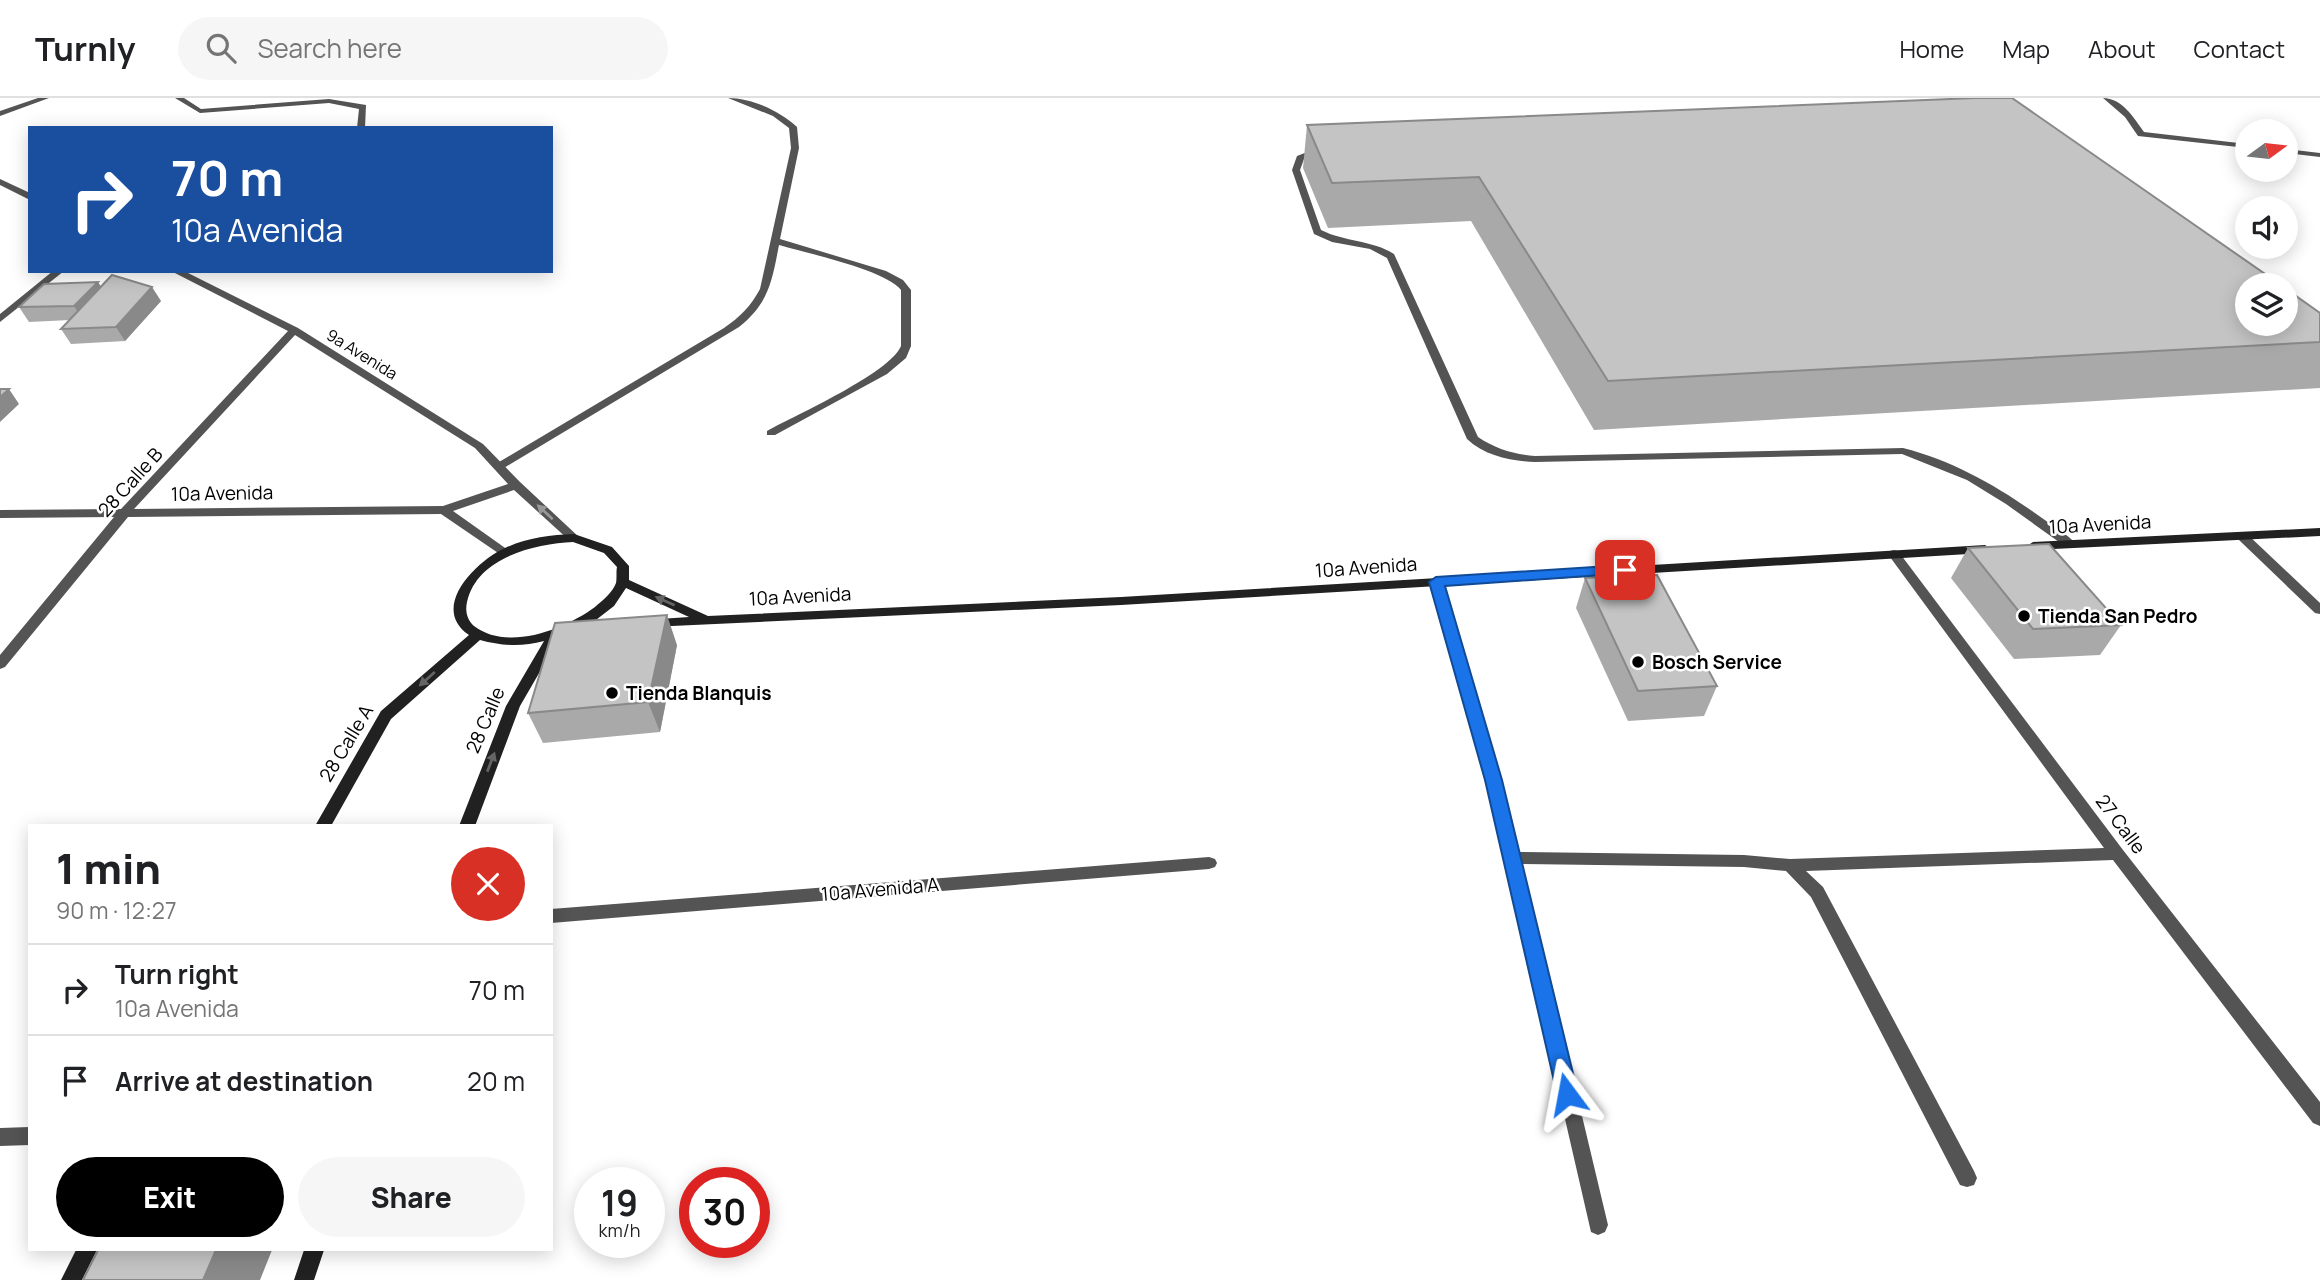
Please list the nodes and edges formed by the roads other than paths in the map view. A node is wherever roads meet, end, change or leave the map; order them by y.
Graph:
1 (45, 98) edge
2 (179, 98) edge
3 (732, 98) edge
4 (2107, 98) edge
5 (0, 114) edge
6 (361, 126) edge
7 (1332, 145) edge
8 (2235, 145) edge
9 (2298, 152) edge
10 (2320, 155) edge
11 (0, 182) edge
12 (28, 196) edge
13 (776, 241) junction
14 (57, 273) edge
15 (180, 273) edge
16 (0, 319) edge
17 (294, 330) junction
18 (771, 433) dead end
19 (498, 467) junction
20 (516, 485) junction
21 (444, 510) junction
22 (124, 513) junction
23 (0, 514) edge
24 (2320, 532) edge
25 (2243, 537) junction
26 (574, 538) junction
27 (2070, 544) junction
28 (503, 553) junction
29 (1894, 554) junction
30 (623, 582) junction
31 (1436, 582) junction
32 (2320, 610) edge
33 (708, 620) junction
34 (634, 623) edge
35 (606, 625) edge
36 (578, 626) junction
37 (478, 634) junction
38 (554, 636) junction
39 (0, 664) edge
40 (324, 824) edge
41 (468, 824) edge
42 (2117, 854) junction
43 (1512, 858) junction
44 (1209, 863) dead end
45 (1790, 865) junction
46 (553, 916) edge
47 (2320, 1117) edge
48 (28, 1136) edge
49 (0, 1137) edge
50 (1967, 1178) dead end
51 (1598, 1225) dead end
52 (86, 1251) edge
53 (314, 1251) edge
54 (71, 1280) edge
55 (304, 1280) edge

1 - 5 street
2 - 6 street
3 - 13 street
4 - 8 street
7 - 27 street
9 - 10 street
11 - 12 street
13 - 18 street
13 - 19 street
14 - 16 street
15 - 17 street, 9a Avenida
17 - 19 street, 9a Avenida
17 - 22 street, 28 Calle B
19 - 20 street, 9a Avenida
20 - 21 street, 10a Avenida
26 -> 20 street, 9a Avenida
21 - 22 street, 10a Avenida
21 - 28 street
22 - 23 street, 10a Avenida
22 - 39 street, 28 Calle B
24 - 25 main road, 10a Avenida
25 - 27 main road, 10a Avenida
25 - 32 street
26 - 28 main road
26 - 30 main road
27 - 29 main road, 10a Avenida
28 - 37 main road
29 - 31 main road, 10a Avenida
29 - 42 street, 27 Calle
33 -> 30 main road, 10a Avenida
30 - 36 main road
31 - 33 main road, 10a Avenida
31 - 43 street
33 - 34 main road, 10a Avenida
35 - 36 main road
36 - 38 main road
37 - 38 main road
37 -> 40 main road, 28 Calle A
41 -> 38 main road, 28 Calle
42 - 45 street
42 - 47 street, 27 Calle
43 - 45 street
43 - 51 street
44 - 46 street, 10a Avenida A
45 - 50 street
48 - 49 street
52 - 54 main road
53 - 55 main road

